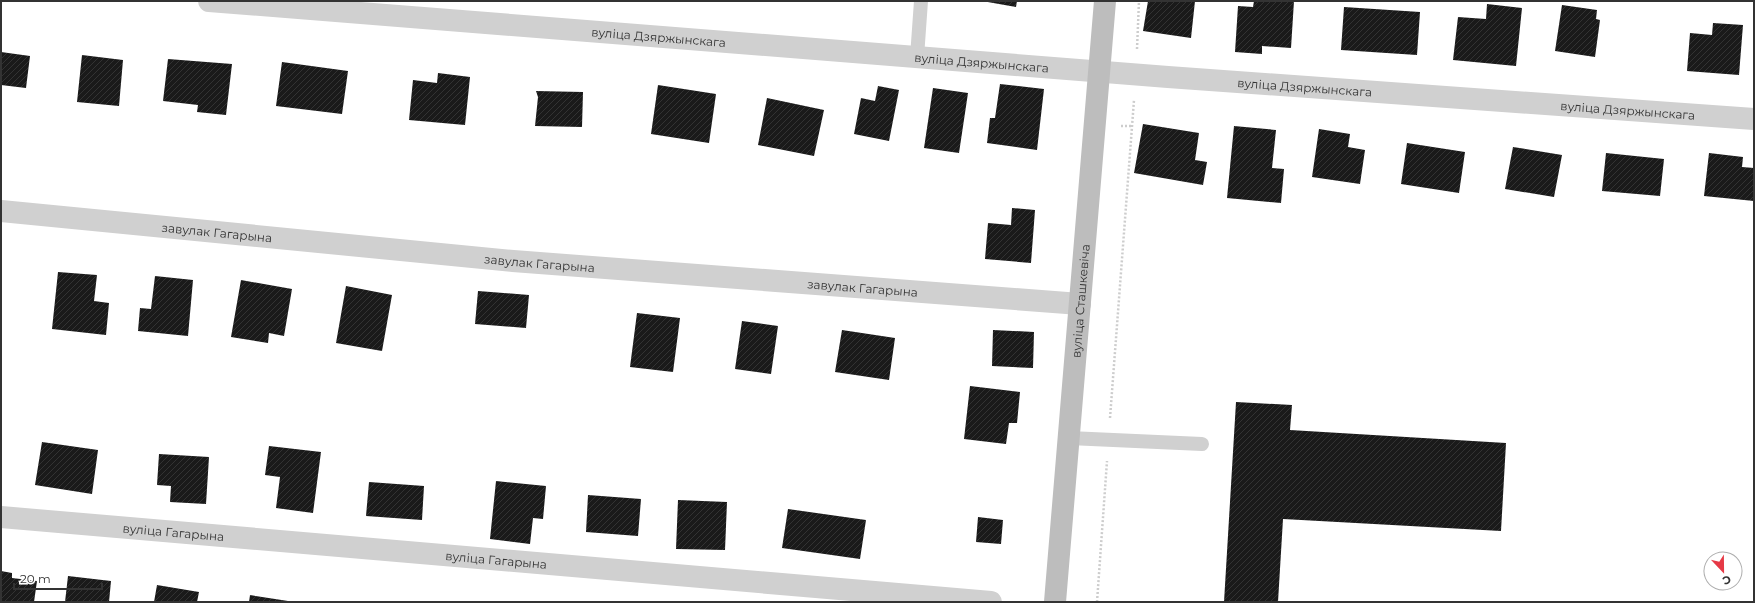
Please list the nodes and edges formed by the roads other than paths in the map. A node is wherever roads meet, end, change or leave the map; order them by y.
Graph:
1 (209, 1) edge
2 (921, 1) edge
3 (1105, 1) edge
4 (277, 4) edge
5 (917, 57) junction
6 (1100, 72) junction
7 (1754, 119) edge
8 (1, 211) edge
9 (1080, 304) junction
10 (1068, 438) junction
11 (1202, 444) dead end
12 (1, 517) edge
13 (991, 602) edge
14 (1055, 602) edge

1 - 4 street, вуліца Дзяржынскага
2 - 5 lane
3 - 6 main road, вуліца Сташкевіча
4 - 5 street, вуліца Дзяржынскага
5 - 6 street, вуліца Дзяржынскага
6 - 7 street, вуліца Дзяржынскага
6 - 9 main road, вуліца Сташкевіча
8 - 9 street, завулак Гагарына
9 - 10 main road, вуліца Сташкевіча
10 - 11 lane
10 - 14 main road, вуліца Сташкевіча
12 - 13 street, вуліца Гагарына

